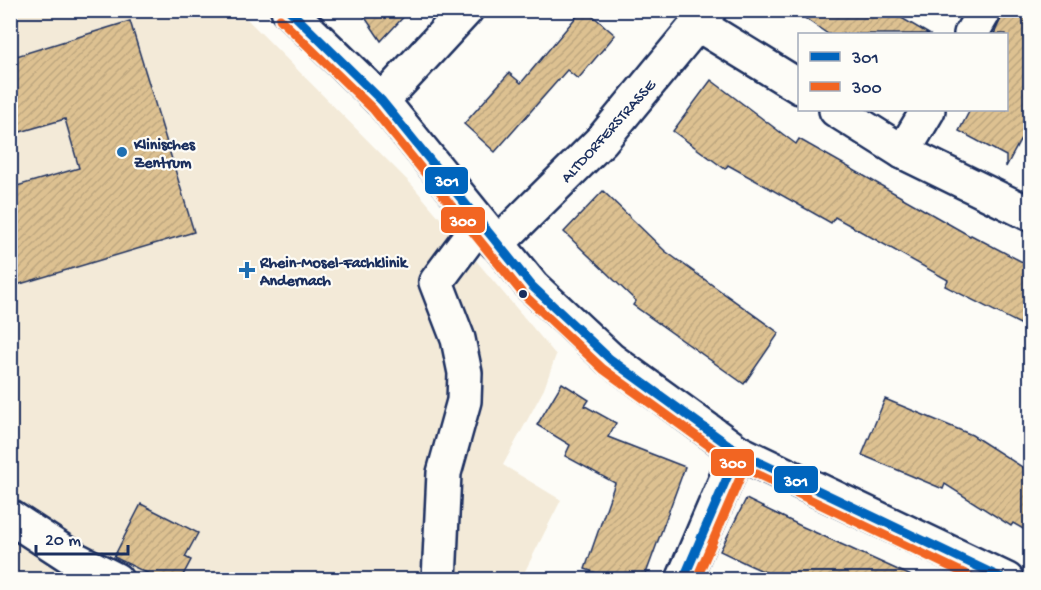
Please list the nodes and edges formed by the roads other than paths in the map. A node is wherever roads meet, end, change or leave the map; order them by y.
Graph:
1 (288, 10) edge
2 (466, 10) edge
3 (985, 10) edge
4 (704, 18) edge
5 (972, 33) edge
6 (798, 86) edge
7 (382, 101) junction
8 (838, 111) edge
9 (927, 111) edge
10 (903, 152) junction
11 (1030, 214) edge
12 (489, 233) junction
13 (738, 452) junction
14 (10, 517) edge
15 (67, 569) edge
16 (116, 579) edge
17 (439, 579) edge
18 (683, 579) edge
19 (1007, 579) edge

1 - 7 street
2 - 7 street
3 - 5 street
4 - 6 street
4 - 12 street, ALTDORFERSTRASSE
7 - 12 street
8 - 10 street
9 - 10 street
10 - 11 street
12 - 13 street
12 - 17 street, ALTDORFERSTRASSE
13 - 18 street
13 - 19 street
14 - 15 street
15 - 16 street

